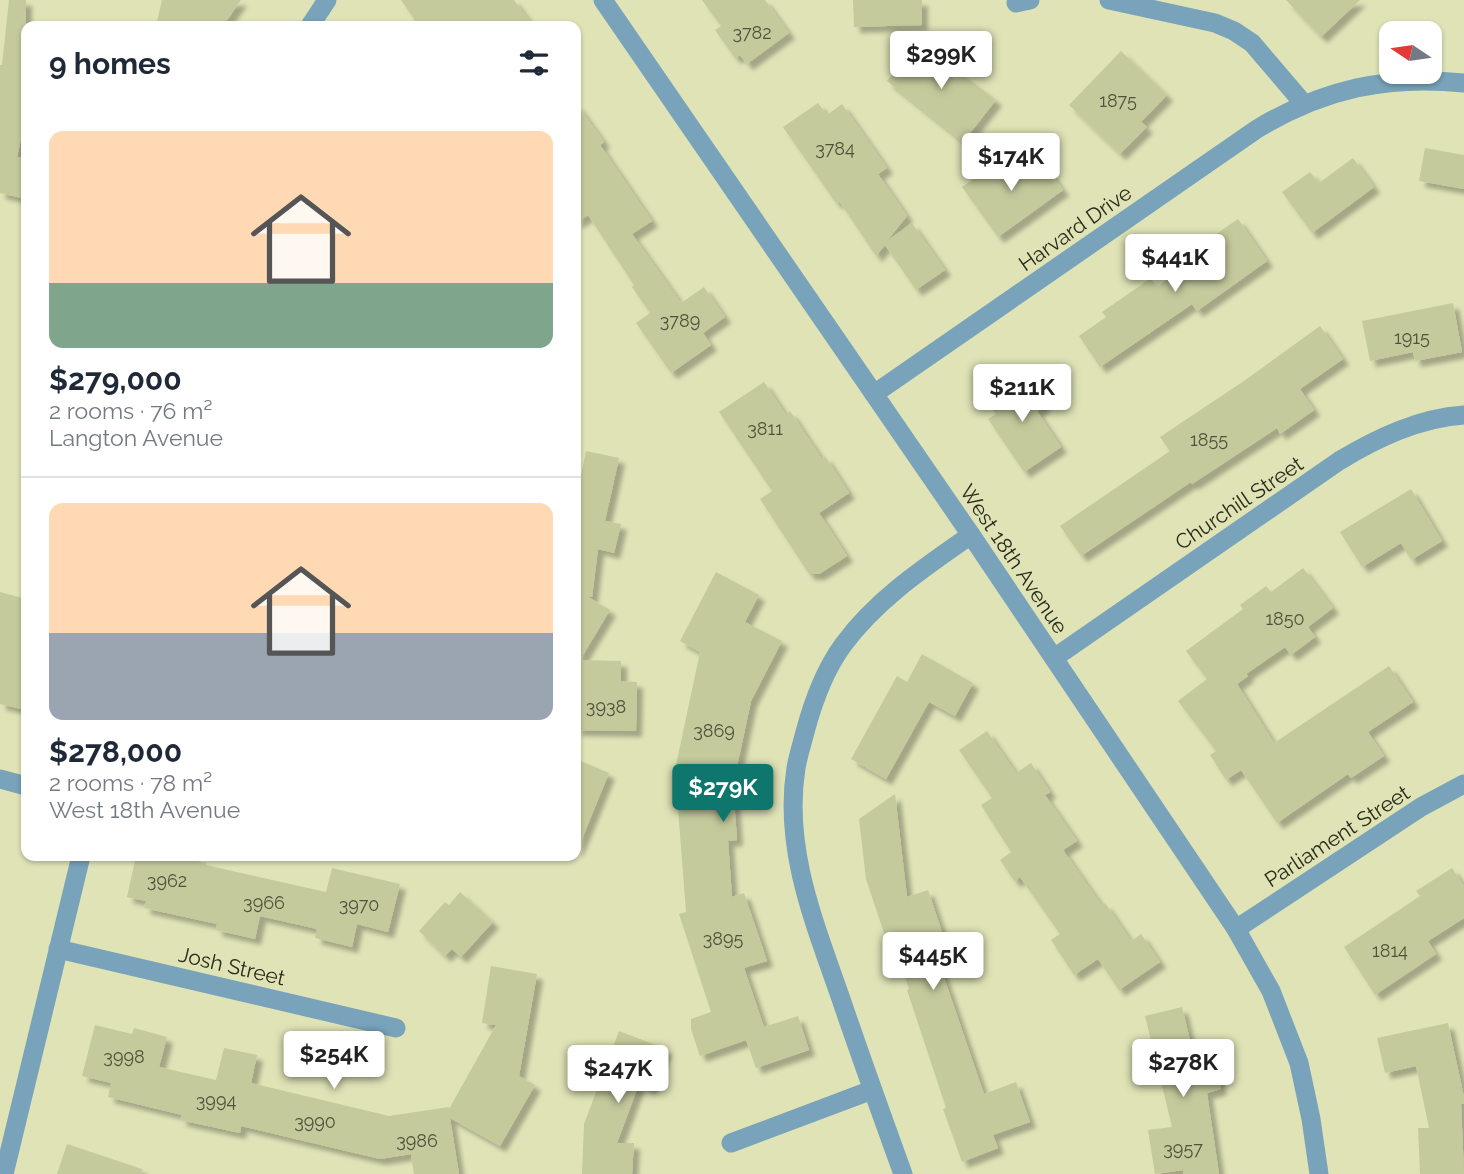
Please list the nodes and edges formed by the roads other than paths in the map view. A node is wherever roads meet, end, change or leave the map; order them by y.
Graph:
1 (327, 0) edge
2 (603, 0) edge
3 (1108, 0) edge
4 (313, 21) edge
5 (1464, 83) edge
6 (1304, 104) junction
7 (874, 394) junction
8 (1464, 415) edge
9 (971, 535) junction
10 (1054, 658) junction
11 (0, 779) edge
12 (1464, 784) edge
13 (21, 785) edge
14 (80, 861) edge
15 (1236, 929) junction
16 (58, 949) junction
17 (396, 1028) dead end
18 (872, 1090) junction
19 (6, 1136) edge
20 (731, 1143) dead end
21 (4, 1174) edge
22 (903, 1174) edge
23 (1319, 1174) edge

1 - 4 street
2 - 7 street, West 18th Avenue
3 - 6 street
5 - 6 street, Harvard Drive
6 - 7 street, Harvard Drive
7 - 9 street, West 18th Avenue
8 - 10 street, Churchill Street
9 - 10 street, West 18th Avenue
9 - 18 street
10 - 15 street, West 18th Avenue
11 - 13 street
12 - 15 street, Parliament Street
14 - 16 street
15 - 23 street, West 18th Avenue
16 - 17 street, Josh Street
16 - 19 street
18 - 20 street
18 - 22 street
19 - 21 street

